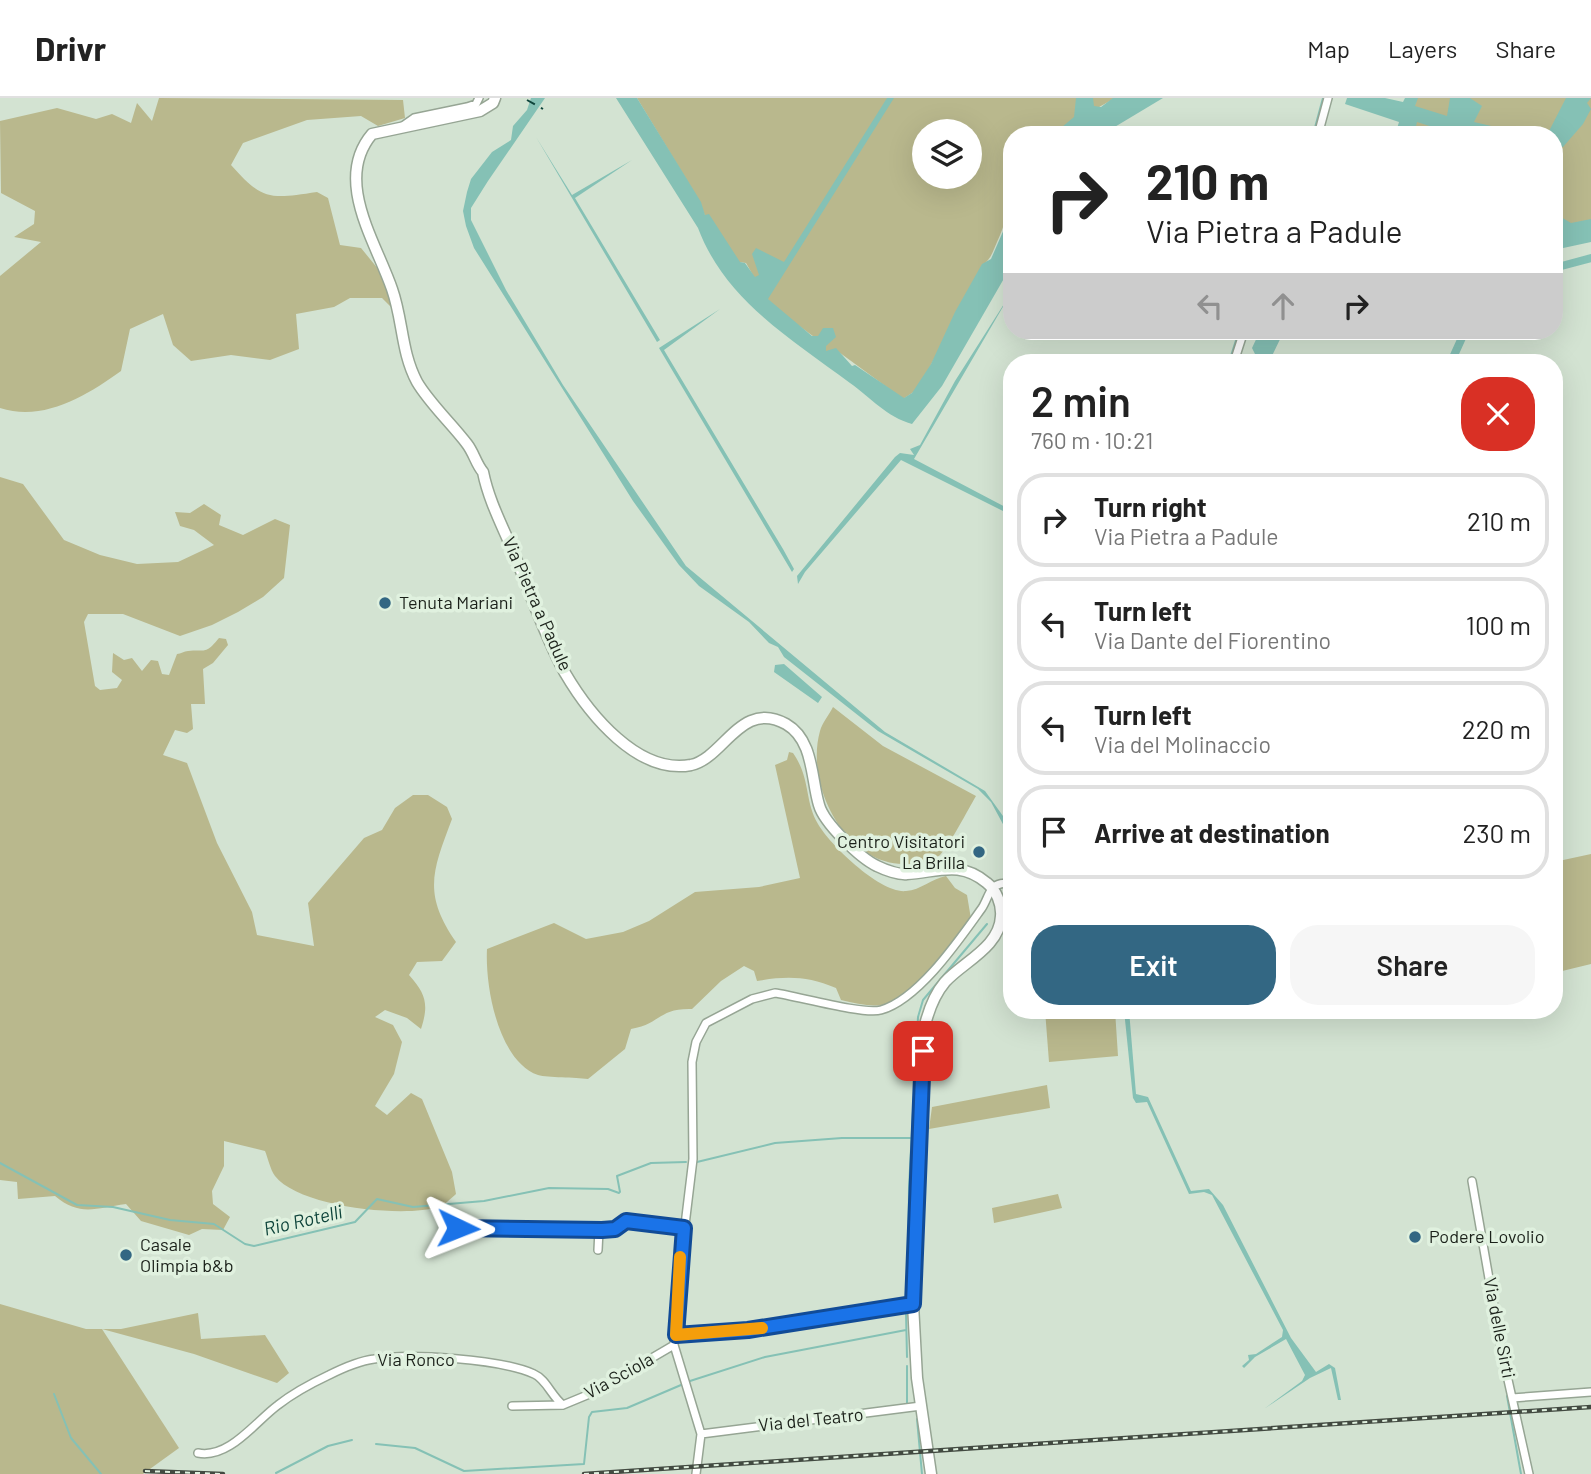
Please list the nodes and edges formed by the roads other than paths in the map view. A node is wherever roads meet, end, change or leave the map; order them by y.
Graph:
1 (480, 98) edge
2 (495, 98) edge
3 (1328, 98) edge
4 (403, 126) junction
5 (1320, 126) edge
6 (1003, 882) edge
7 (993, 887) junction
8 (1472, 1181) dead end
9 (456, 1217) dead end
10 (684, 1228) junction
11 (599, 1230) junction
12 (598, 1250) dead end
13 (913, 1304) junction
14 (676, 1335) junction
15 (674, 1345) junction
16 (1591, 1392) edge
17 (1512, 1395) junction
18 (563, 1405) junction
19 (512, 1406) dead end
20 (921, 1406) junction
21 (701, 1434) junction
22 (198, 1453) dead end
23 (696, 1474) edge
24 (931, 1474) edge
25 (1529, 1474) edge

1 - 4 street
2 - 4 street, Via Pietra a Padule
3 - 5 street
4 - 7 street, Via Pietra a Padule
6 - 7 street
7 - 10 street
7 - 13 street
8 - 17 street, Via delle Sirti
9 - 11 street
10 - 11 street
10 - 14 street
11 - 12 street
13 - 14 street
13 - 20 street
14 - 15 street
15 - 18 street, Via Sciola
15 - 21 street
16 - 17 street
17 - 25 street, Via delle Sirti
18 - 19 street
18 - 22 street, Via Ronco
20 - 21 street, Via del Teatro
20 - 24 street
21 - 23 street

